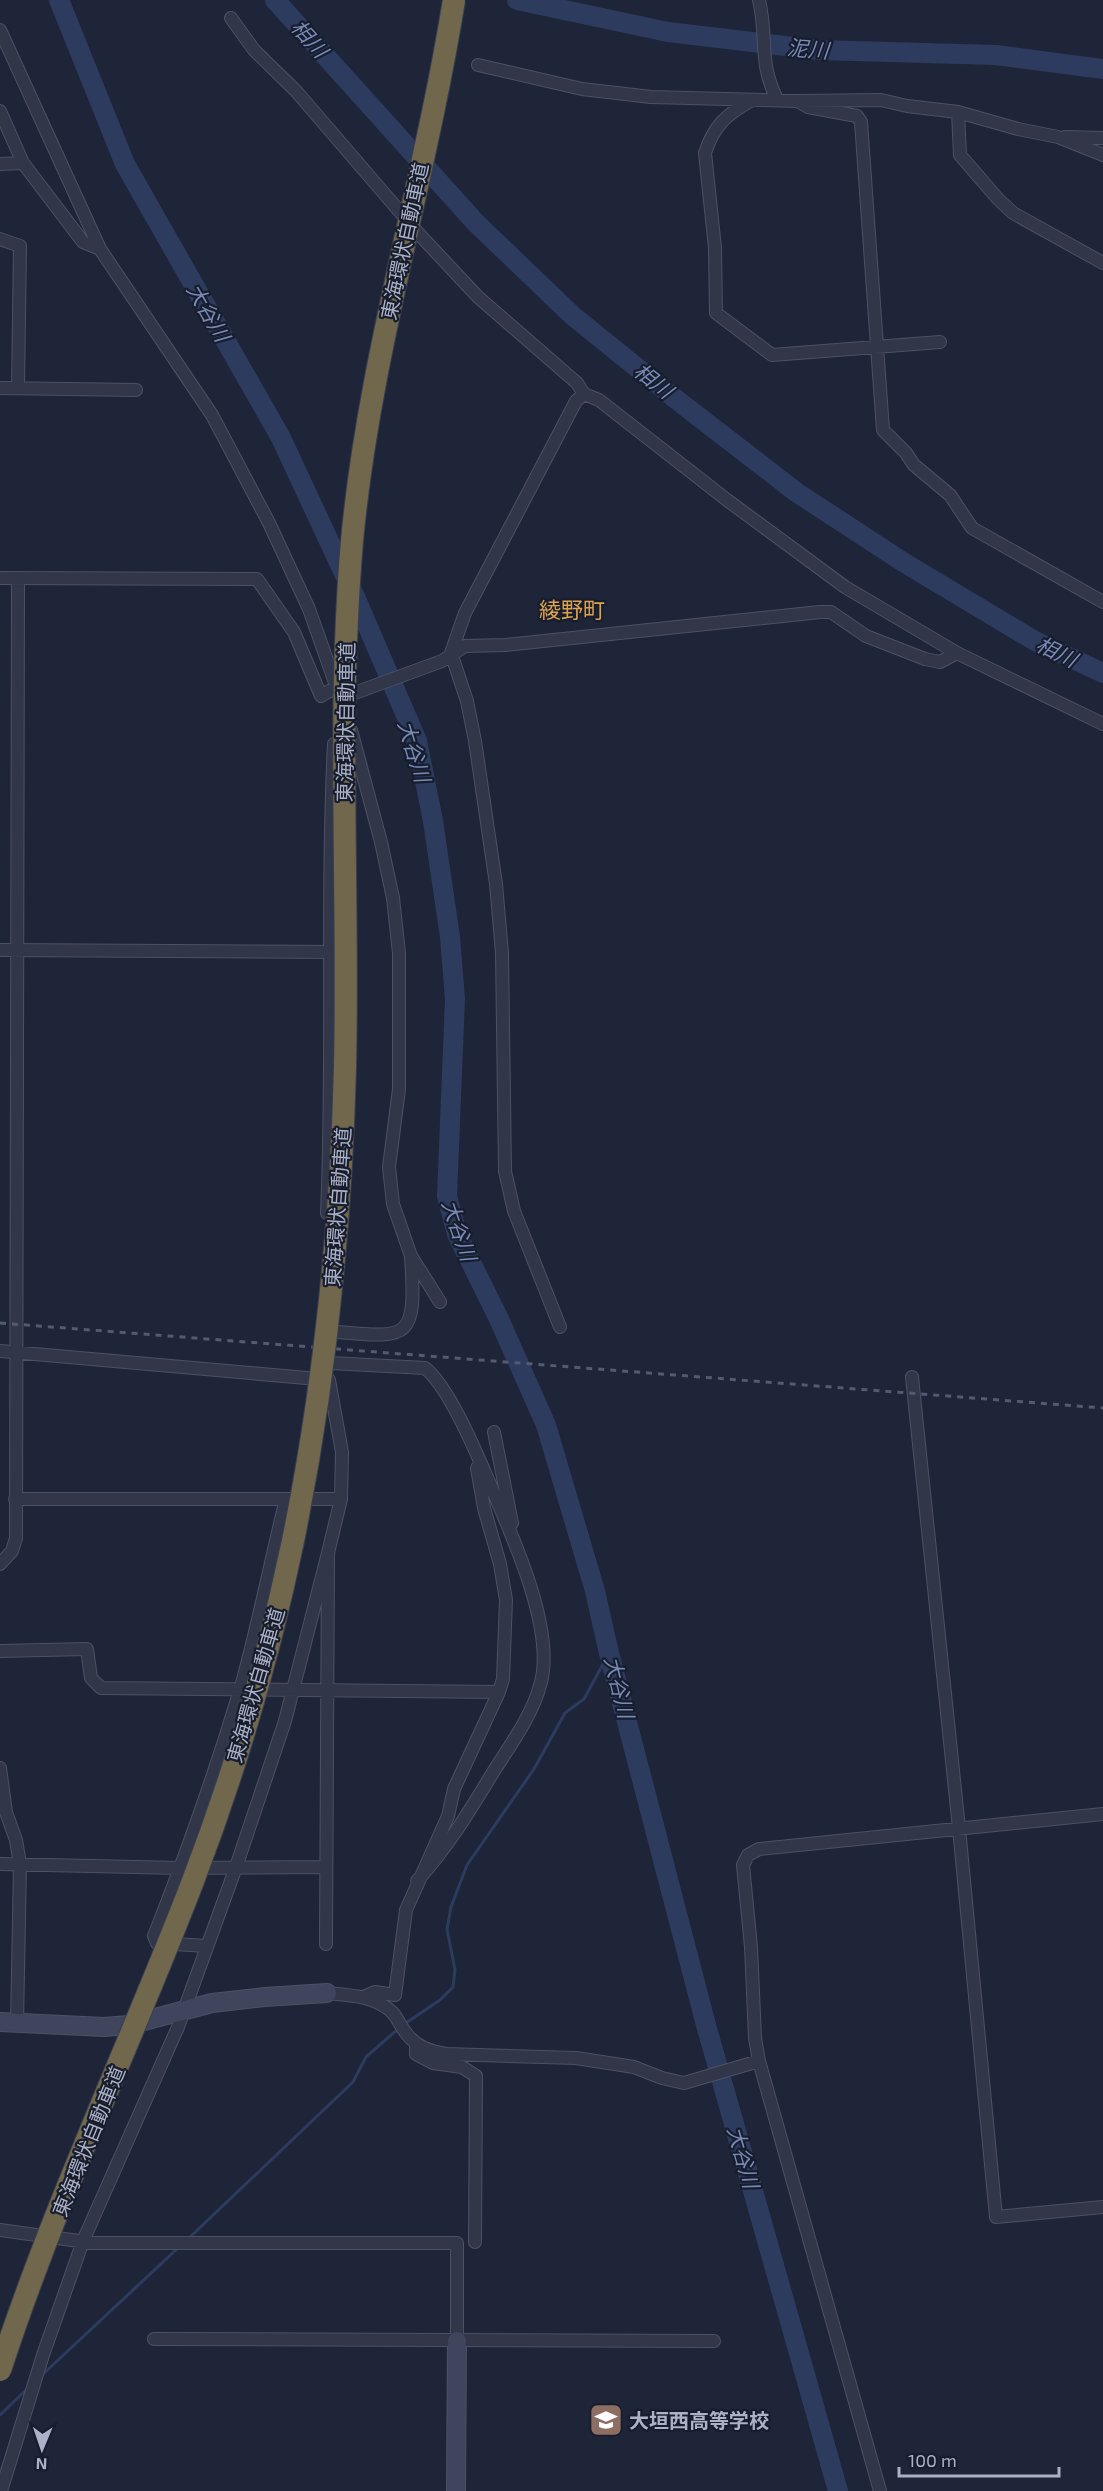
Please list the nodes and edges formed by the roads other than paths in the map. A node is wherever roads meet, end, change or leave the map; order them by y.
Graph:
1 (454, 0) edge
2 (759, 0) edge
3 (231, 18) dead end
4 (0, 30) edge
5 (478, 65) dead end
6 (777, 99) junction
7 (753, 100) junction
8 (798, 101) junction
9 (0, 111) edge
10 (958, 112) junction
11 (1058, 138) junction
12 (1103, 138) edge
13 (1103, 155) edge
14 (23, 163) junction
15 (0, 164) edge
16 (0, 239) edge
17 (100, 249) junction
18 (1103, 263) edge
19 (940, 342) dead end
20 (877, 348) junction
21 (0, 388) edge
22 (18, 388) junction
23 (136, 390) dead end
24 (584, 394) junction
25 (0, 578) edge
26 (18, 578) junction
27 (1103, 602) edge
28 (957, 653) junction
29 (447, 657) junction
30 (339, 696) junction
31 (1103, 724) edge
32 (0, 950) edge
33 (16, 950) junction
34 (330, 952) junction
35 (354, 953) dead end
36 (411, 1256) junction
37 (440, 1302) dead end
38 (560, 1327) dead end
39 (328, 1331) junction
40 (0, 1352) edge
41 (16, 1353) junction
42 (330, 1363) junction
43 (912, 1377) dead end
44 (329, 1380) junction
45 (494, 1432) dead end
46 (474, 1449) junction
47 (15, 1499) junction
48 (286, 1499) junction
49 (341, 1499) junction
50 (515, 1542) junction
51 (328, 1553) junction
52 (0, 1564) edge
53 (0, 1652) edge
54 (240, 1689) junction
55 (293, 1689) junction
56 (328, 1689) junction
57 (499, 1692) junction
58 (0, 1768) edge
59 (1103, 1814) edge
60 (959, 1828) junction
61 (0, 1863) edge
62 (20, 1863) junction
63 (236, 1867) junction
64 (326, 1867) junction
65 (181, 1868) junction
66 (417, 1881) junction
67 (326, 1944) dead end
68 (207, 1946) junction
69 (327, 1993) joint
70 (363, 1997) junction
71 (183, 2009) junction
72 (8, 2023) edge
73 (416, 2044) junction
74 (754, 2062) junction
75 (1103, 2207) edge
76 (0, 2230) edge
77 (83, 2241) junction
78 (475, 2242) dead end
79 (154, 2339) dead end
80 (457, 2341) junction
81 (714, 2342) dead end
82 (0, 2370) edge
83 (1, 2491) edge
84 (456, 2491) edge
85 (880, 2491) edge

1 - 82 highway, 東海環状自動車道, bridge
2 - 6 street
3 - 24 street
4 - 17 street
5 - 7 street
6 - 7 street
6 - 8 street
7 - 20 street
8 - 10 street
8 - 20 street
9 - 14 street
10 - 11 street
10 - 18 street
11 - 12 street
11 - 13 street
14 - 15 street
14 - 17 street
16 - 22 street
17 - 30 street
19 - 20 street
20 - 27 street
21 - 22 street
22 - 23 street
24 - 28 street
24 - 29 street
25 - 26 street
26 - 30 street
26 - 33 street
28 - 29 street
28 - 31 street
29 - 30 street
29 - 38 street
30 - 34 street
30 - 36 street
32 - 33 street
33 - 34 street
33 - 41 street
34 - 35 street
34 - 39 street
36 - 37 street
36 - 39 street
39 - 42 street
40 - 41 street
41 - 44 street
41 - 47 street
42 - 44 street
42 - 46 street
43 - 60 street
44 - 49 street
45 - 50 street
46 - 50 street
46 - 57 street
47 - 48 street
47 - 52 street
48 - 49 street
48 - 54 street
49 - 51 street
50 - 66 street
51 - 55 street
51 - 56 street
53 - 54 street
54 - 55 street
54 - 65 street
55 - 56 street
55 - 63 street
56 - 57 street
56 - 64 street
57 - 66 street
58 - 62 street
59 - 60 street
60 - 74 street
60 - 75 street
61 - 62 street
62 - 65 street
62 - 72 street
63 - 64 street
63 - 65 street
63 - 68 street
64 - 67 street
65 - 68 street
66 - 70 street
68 - 71 street
69 - 70 street
69 - 71 street
70 - 73 street
71 - 72 street
71 - 77 street
73 - 74 street
73 - 78 street
74 - 85 street
76 - 77 street
77 - 80 street
77 - 83 street
79 - 80 street
80 - 81 street
80 - 84 street

